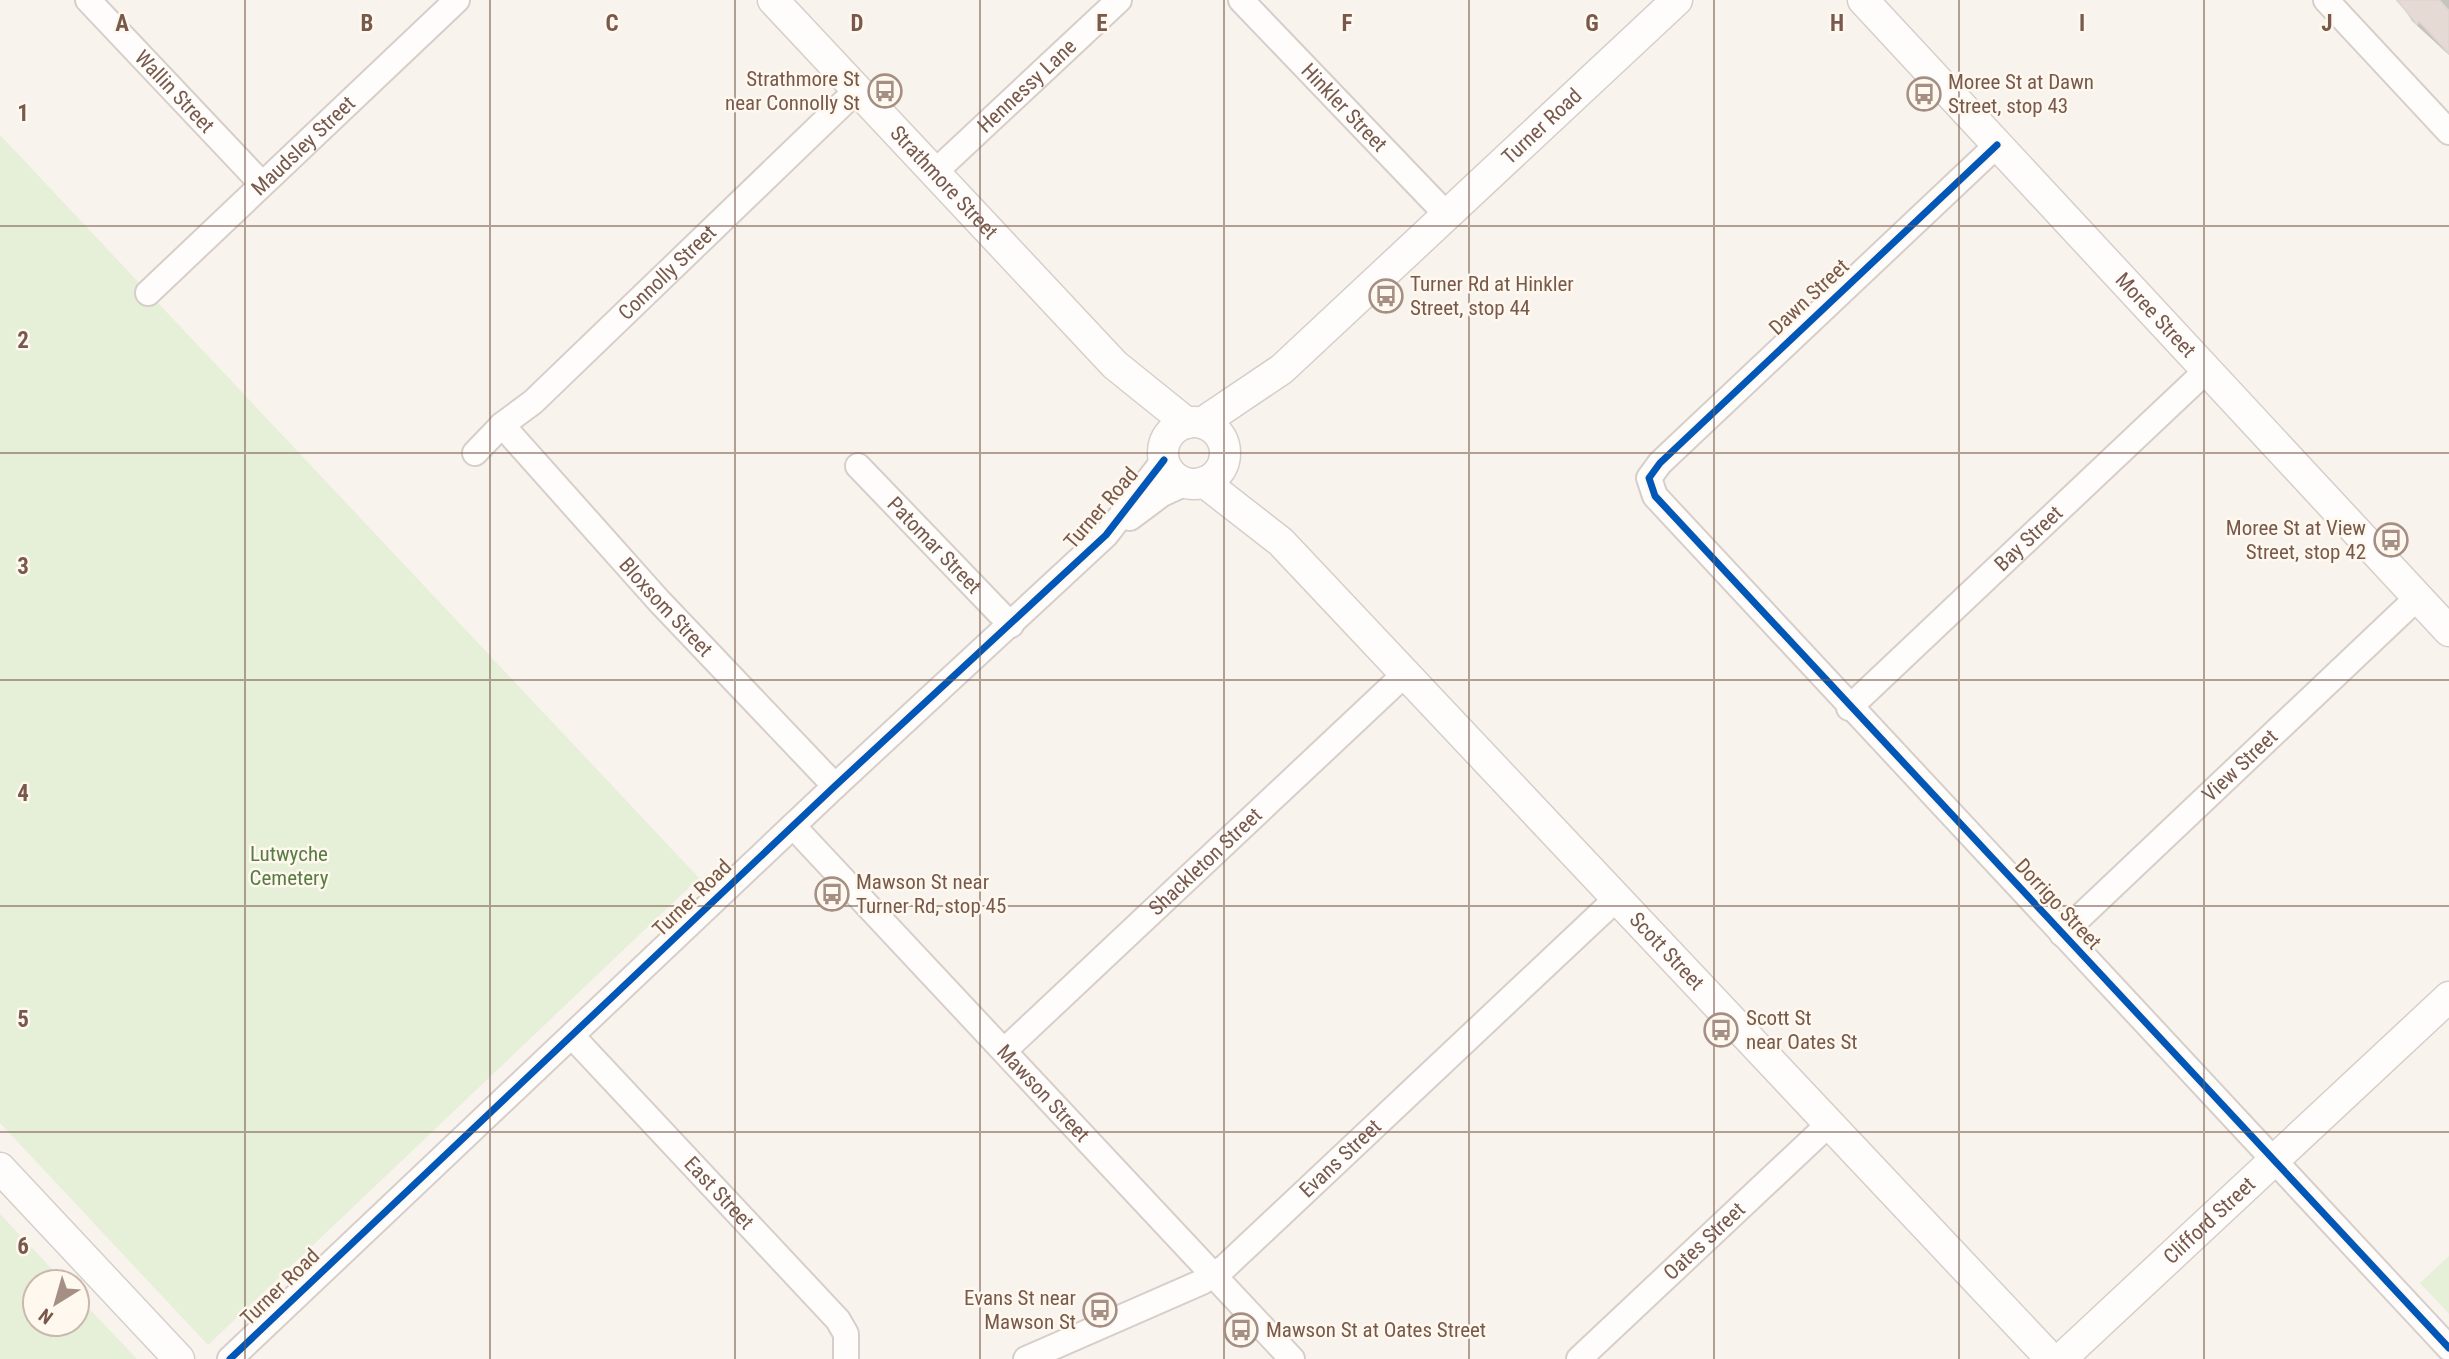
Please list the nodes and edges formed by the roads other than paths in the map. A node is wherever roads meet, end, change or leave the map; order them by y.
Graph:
1 (88, 0) edge
2 (457, 0) edge
3 (773, 0) edge
4 (1119, 0) edge
5 (1241, 0) edge
6 (1677, 0) edge
7 (1863, 0) edge
8 (2326, 0) edge
9 (858, 90) junction
10 (2449, 132) edge
11 (1997, 145) junction
12 (935, 172) junction
13 (261, 183) junction
14 (1447, 215) junction
15 (148, 293) dead end
16 (1115, 365) junction
17 (1282, 369) junction
18 (2207, 370) junction
19 (1195, 423) junction
20 (502, 425) junction
21 (1164, 451) junction
22 (475, 453) dead end
23 (858, 466) dead end
24 (1209, 469) junction
25 (1649, 478) joint
26 (1106, 535) junction
27 (2418, 597) junction
28 (1010, 625) junction
29 (2449, 631) edge
30 (1405, 674) junction
31 (1849, 708) junction
32 (835, 786) junction
33 (793, 826) junction
34 (1615, 900) junction
35 (2062, 934) junction
36 (2449, 997) edge
37 (572, 1036) junction
38 (1005, 1050) junction
39 (1829, 1124) junction
40 (2273, 1161) junction
41 (0, 1168) edge
42 (1214, 1275) junction
43 (2449, 1348) edge
44 (179, 1359) edge
45 (230, 1359) edge
46 (846, 1359) edge
47 (1026, 1359) edge
48 (1292, 1359) edge
49 (1579, 1359) edge
50 (2051, 1359) edge
51 (2061, 1359) edge

1 - 13 street, Wallin Street
2 - 13 street, Maudsley Street
3 - 9 street, Strathmore Street
4 - 12 street, Hennessy Lane
5 - 14 street, Hinkler Street
6 - 14 street, Turner Road
7 - 11 street, Moree Street
8 - 10 street
9 - 12 street, Strathmore Street
9 - 20 street, Connolly Street
11 - 18 street, Moree Street
11 - 25 street, Dawn Street
12 - 16 street, Strathmore Street
13 - 15 street, Maudsley Street
14 - 17 street, Turner Road
16 - 19 street, Strathmore Street
16 - 21 street, Strathmore Street
17 - 19 street, Turner Road
17 - 24 street, Turner Road
18 - 27 street, Moree Street
18 - 31 street, Bay Street
19 - 21 street, Turner Road
19 - 24 street
20 - 22 street, Connolly Street
20 - 32 street, Bloxsom Street
21 - 24 street, Turner Road
21 - 26 street, Turner Road
23 - 28 street, Patomar Street
24 - 26 street, Turner Road
24 - 30 street, Scott Street
25 - 31 street, Dorrigo Street
26 - 28 street, Turner Road
27 - 29 street, Moree Street
27 - 35 street, View Street
28 - 32 street, Turner Road
30 - 34 street, Scott Street
30 - 38 street, Shackleton Street
31 - 35 street, Dorrigo Street
32 - 33 street, Turner Road
33 - 37 street, Turner Road
33 - 38 street, Mawson Street
34 - 39 street, Scott Street
34 - 42 street, Evans Street
35 - 40 street, Dorrigo Street
36 - 40 street, Clifford Street
37 - 45 street, Turner Road
37 - 46 street, East Street
38 - 42 street, Mawson Street
39 - 49 street, Oates Street
39 - 50 street, Scott Street
40 - 43 street, Dorrigo Street
40 - 51 street, Clifford Street
41 - 44 street
42 - 47 street, Evans Street
42 - 48 street, Mawson Street

